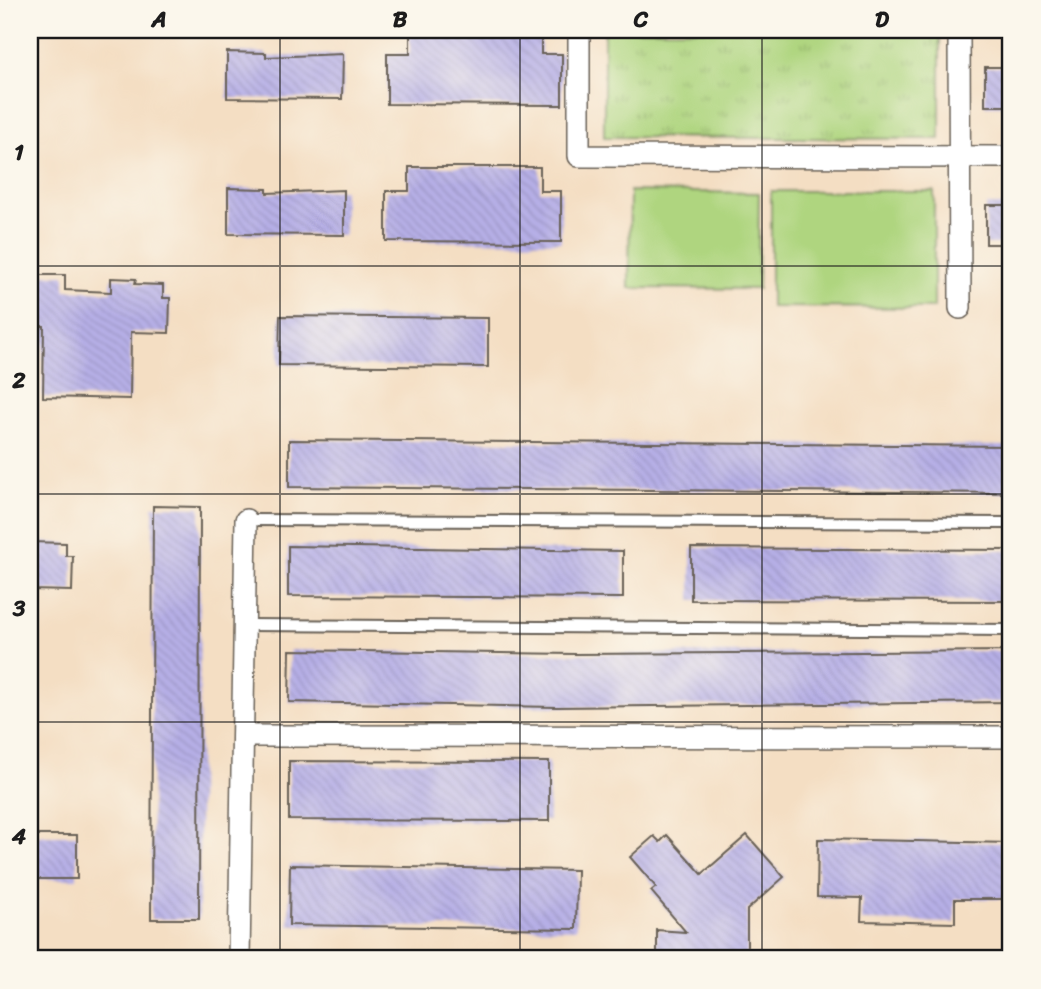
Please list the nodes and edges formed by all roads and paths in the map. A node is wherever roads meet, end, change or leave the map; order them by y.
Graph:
1 (579, 30) edge
2 (959, 30) edge
3 (959, 157) junction
4 (1011, 157) edge
5 (960, 308) dead end
6 (246, 520) joint
7 (1011, 523) edge
8 (244, 625) junction
9 (1011, 630) edge
10 (243, 736) junction
11 (1011, 737) edge
12 (239, 959) edge

1 - 3 street
2 - 3 street
3 - 4 street
3 - 5 street
6 - 7 lane
6 - 8 street
8 - 9 lane
8 - 10 street
10 - 11 street
10 - 12 street

